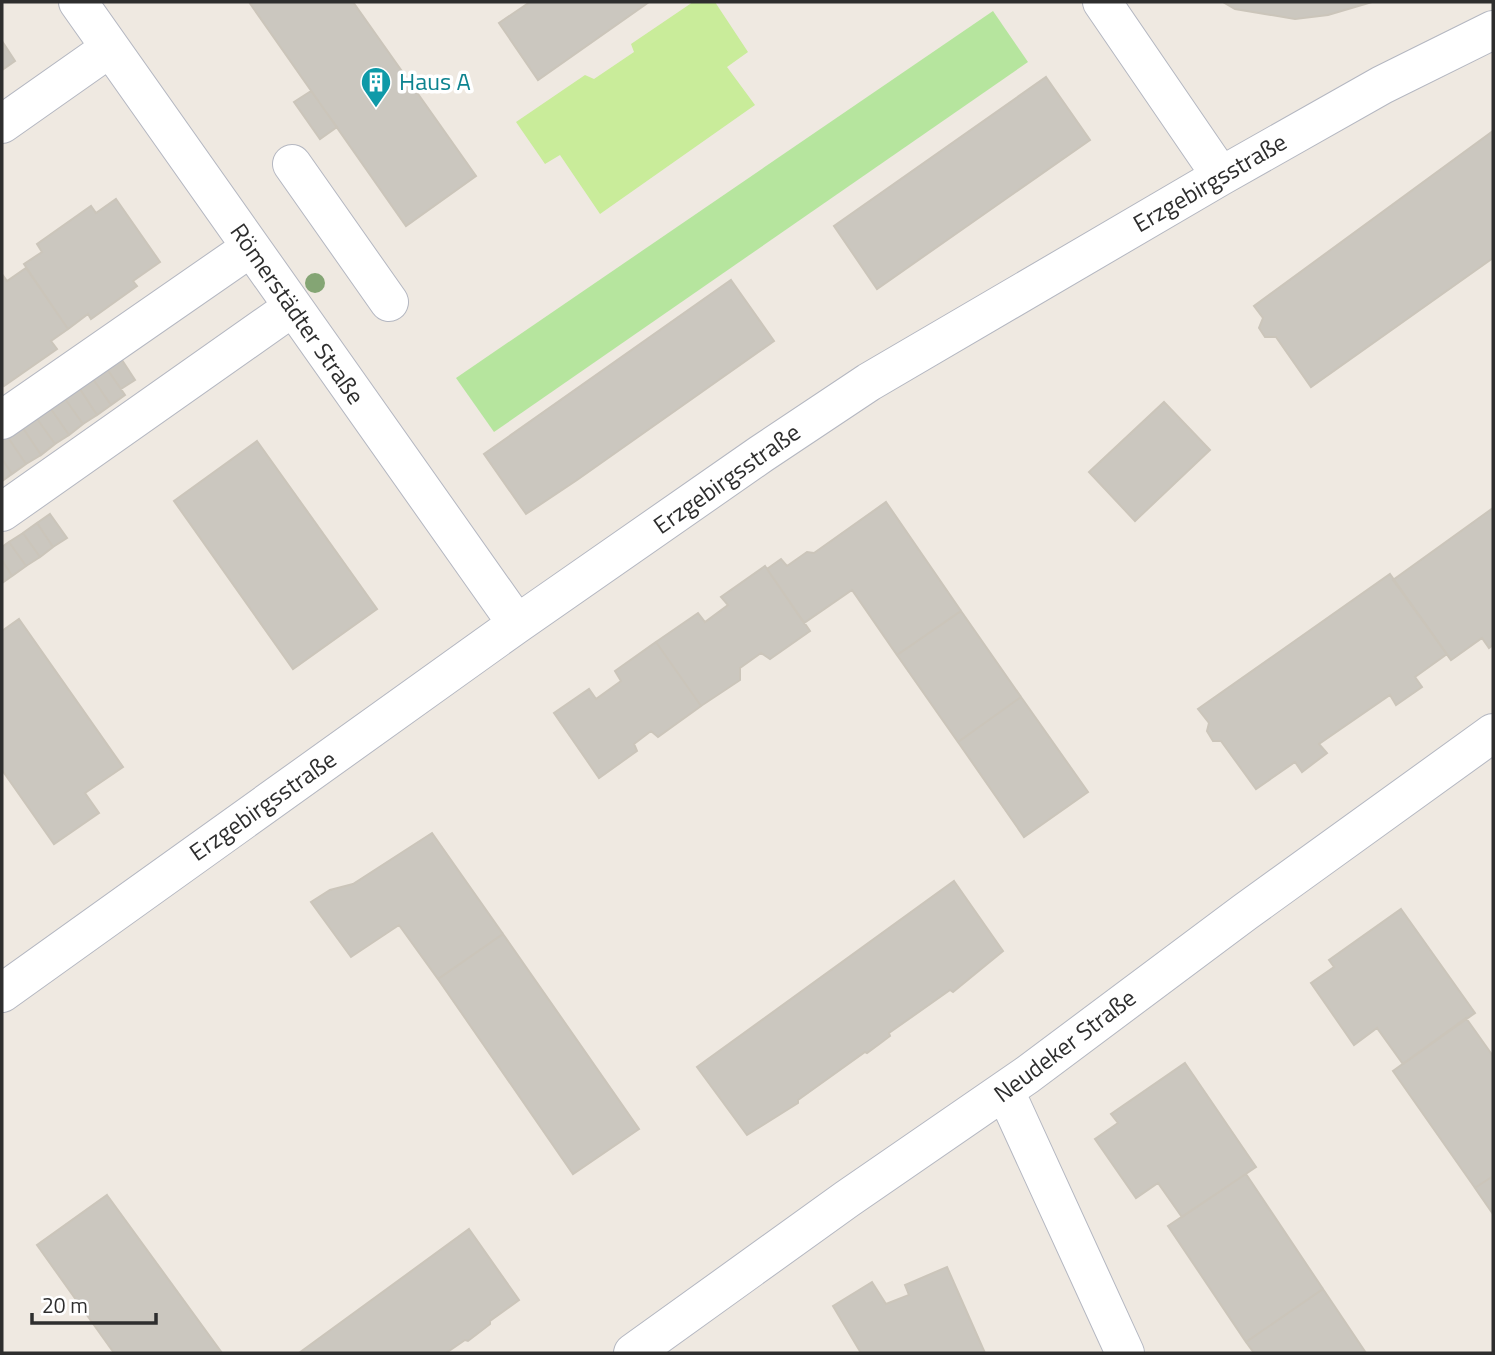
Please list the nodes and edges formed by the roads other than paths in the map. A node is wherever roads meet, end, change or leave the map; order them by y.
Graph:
1 (78, 2) edge
2 (1102, 2) edge
3 (1493, 30) edge
4 (110, 48) junction
5 (2, 124) edge
6 (292, 164) dead end
7 (1221, 176) junction
8 (250, 248) junction
9 (389, 302) dead end
10 (293, 307) junction
11 (2, 420) edge
12 (2, 512) edge
13 (517, 624) junction
14 (1493, 733) edge
15 (2, 993) edge
16 (1005, 1091) junction
17 (633, 1353) edge
18 (1125, 1353) edge

1 - 4 street, Römerstädter Straße
2 - 7 street
3 - 7 street, Erzgebirgsstraße
4 - 5 street
4 - 8 street, Römerstädter Straße
6 - 9 street
7 - 13 street, Erzgebirgsstraße
8 - 10 street, Römerstädter Straße
8 - 11 street
10 - 12 street
10 - 13 street, Römerstädter Straße
13 - 15 street, Erzgebirgsstraße
14 - 16 street, Neudeker Straße
16 - 17 street, Neudeker Straße
16 - 18 street

